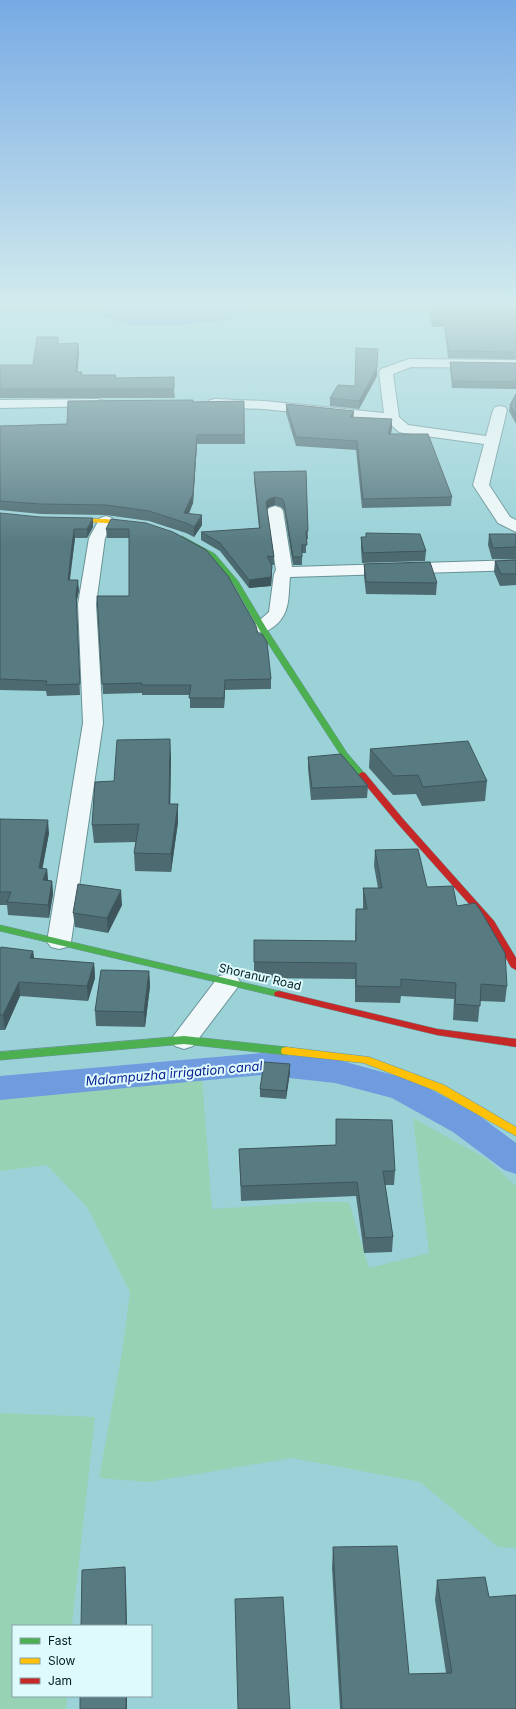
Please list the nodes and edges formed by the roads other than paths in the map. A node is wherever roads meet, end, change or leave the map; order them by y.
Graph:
1 (388, 384) edge
2 (110, 403) edge
3 (205, 403) edge
4 (0, 404) edge
5 (500, 410) dead end
6 (392, 418) junction
7 (492, 441) junction
8 (275, 511) dead end
9 (55, 520) edge
10 (106, 521) junction
11 (149, 527) edge
12 (516, 527) edge
13 (174, 535) edge
14 (516, 565) edge
15 (285, 572) junction
16 (261, 627) junction
17 (0, 928) edge
18 (59, 942) junction
19 (516, 967) edge
20 (228, 982) junction
21 (184, 1040) junction
22 (516, 1042) edge
23 (0, 1056) edge
24 (516, 1132) edge

1 - 6 street
2 - 4 street
3 - 6 street
5 - 7 street
6 - 7 street
7 - 12 street
8 - 15 street
9 - 10 street
10 - 11 street
10 - 18 street
13 - 16 street
14 - 15 street
15 - 16 street
16 - 19 street
17 - 18 street, Shoranur Road
18 - 20 street, Shoranur Road
20 - 21 street
20 - 22 street, Shoranur Road
21 - 23 street
21 - 24 street

